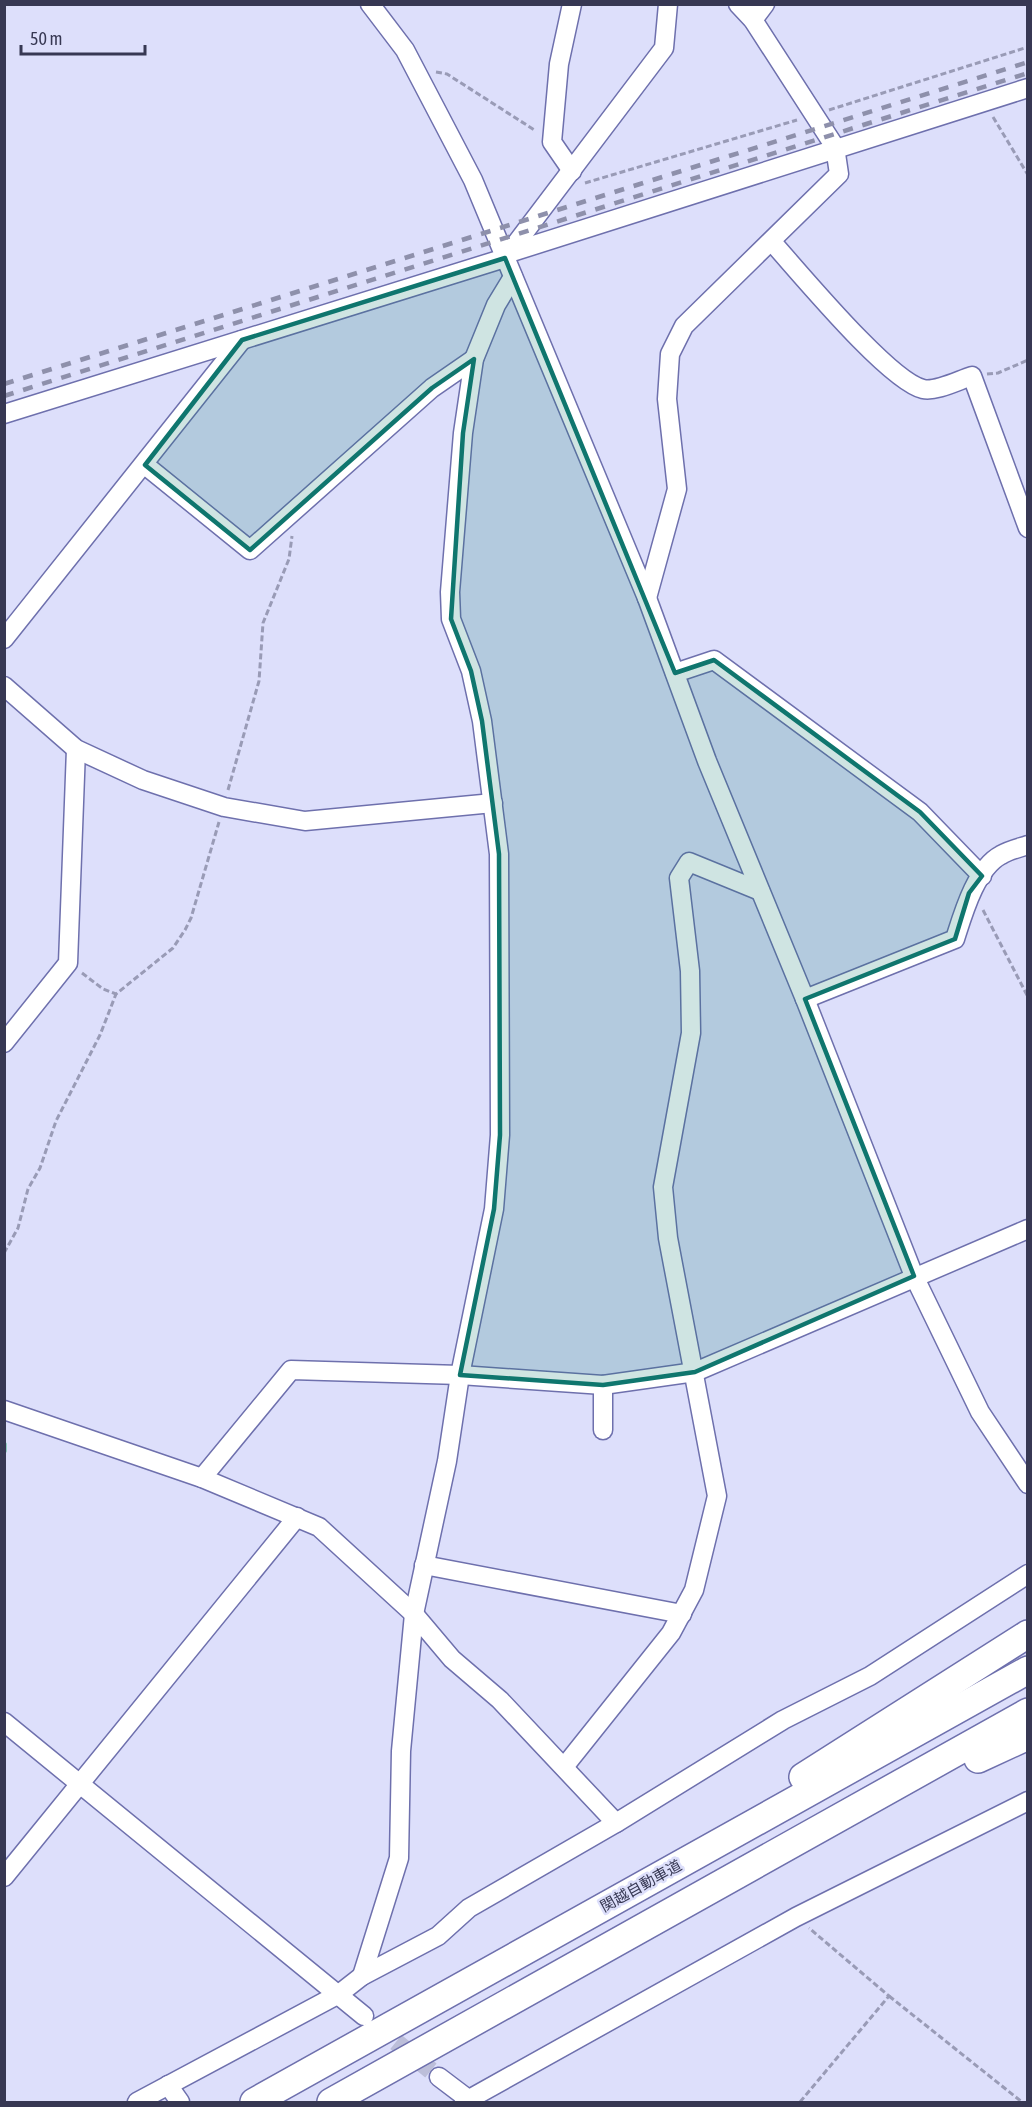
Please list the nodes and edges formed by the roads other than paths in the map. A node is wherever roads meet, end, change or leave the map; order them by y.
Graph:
1 (370, 4) edge
2 (572, 4) edge
3 (668, 4) edge
4 (738, 4) edge
5 (765, 4) edge
6 (753, 20) junction
7 (1028, 88) edge
8 (835, 147) junction
9 (572, 171) junction
10 (772, 242) junction
11 (507, 255) junction
12 (513, 277) junction
13 (242, 340) junction
14 (474, 359) junction
15 (4, 414) edge
16 (145, 465) junction
17 (1028, 528) edge
18 (647, 598) junction
19 (4, 639) edge
20 (675, 672) junction
21 (4, 686) edge
22 (76, 749) junction
23 (493, 804) junction
24 (1028, 844) edge
25 (982, 876) junction
26 (760, 891) junction
27 (805, 999) junction
28 (4, 1043) edge
29 (1028, 1228) edge
30 (914, 1276) junction
31 (695, 1372) junction
32 (460, 1375) junction
33 (603, 1384) junction
34 (4, 1410) edge
35 (603, 1430) dead end
36 (202, 1478) junction
37 (1028, 1484) edge
38 (297, 1517) junction
39 (424, 1565) junction
40 (1028, 1574) edge
41 (414, 1614) junction
42 (681, 1614) junction
43 (1028, 1634) edge
44 (1028, 1670) edge
45 (1028, 1712) edge
46 (4, 1722) edge
47 (1028, 1736) edge
48 (564, 1767) junction
49 (81, 1783) junction
50 (1028, 1801) edge
51 (616, 1823) junction
52 (666, 1872) junction
53 (4, 1877) edge
54 (608, 1947) junction
55 (362, 1976) junction
56 (339, 1994) junction
57 (364, 2016) tunnel mouth
58 (440, 2077) tunnel mouth
59 (168, 2085) junction
60 (468, 2102) edge
61 (137, 2103) edge
62 (180, 2103) edge
63 (254, 2103) edge
64 (331, 2103) edge

1 - 11 street
2 - 9 street
3 - 9 street
4 - 6 street
5 - 6 street
6 - 8 street
7 - 8 street
8 - 10 street
8 - 11 street
9 - 11 street
10 - 17 street
10 - 18 street
11 - 12 street
11 - 13 street
12 - 14 street
12 - 18 street
13 - 15 street
13 - 16 street
14 - 16 street
14 - 23 street
16 - 19 street
18 - 20 street
20 - 25 street
20 - 26 street
21 - 22 street
22 - 23 street
22 - 28 street
23 - 32 street
24 - 25 street
25 - 27 street
26 - 27 street
26 - 31 street
27 - 30 street
29 - 30 street
30 - 31 street
30 - 37 street
31 - 33 street
31 - 42 street
32 - 33 street
32 - 36 street
32 - 39 street
33 - 35 street
34 - 36 street
36 - 38 street
38 - 41 street
38 - 49 street
39 - 41 street
39 - 42 street
40 - 51 street
41 - 48 street
41 - 55 street
42 - 48 street
43 - 52 highway
44 - 52 highway, 関越自動車道
45 - 54 highway
46 - 49 street
47 - 54 highway
48 - 51 street
49 - 53 street
49 - 56 street
50 - 60 street
51 - 55 street
52 - 63 highway, 関越自動車道
54 - 64 highway
55 - 56 street
56 - 57 street
56 - 59 street
58 - 60 street
59 - 61 street
59 - 62 street

